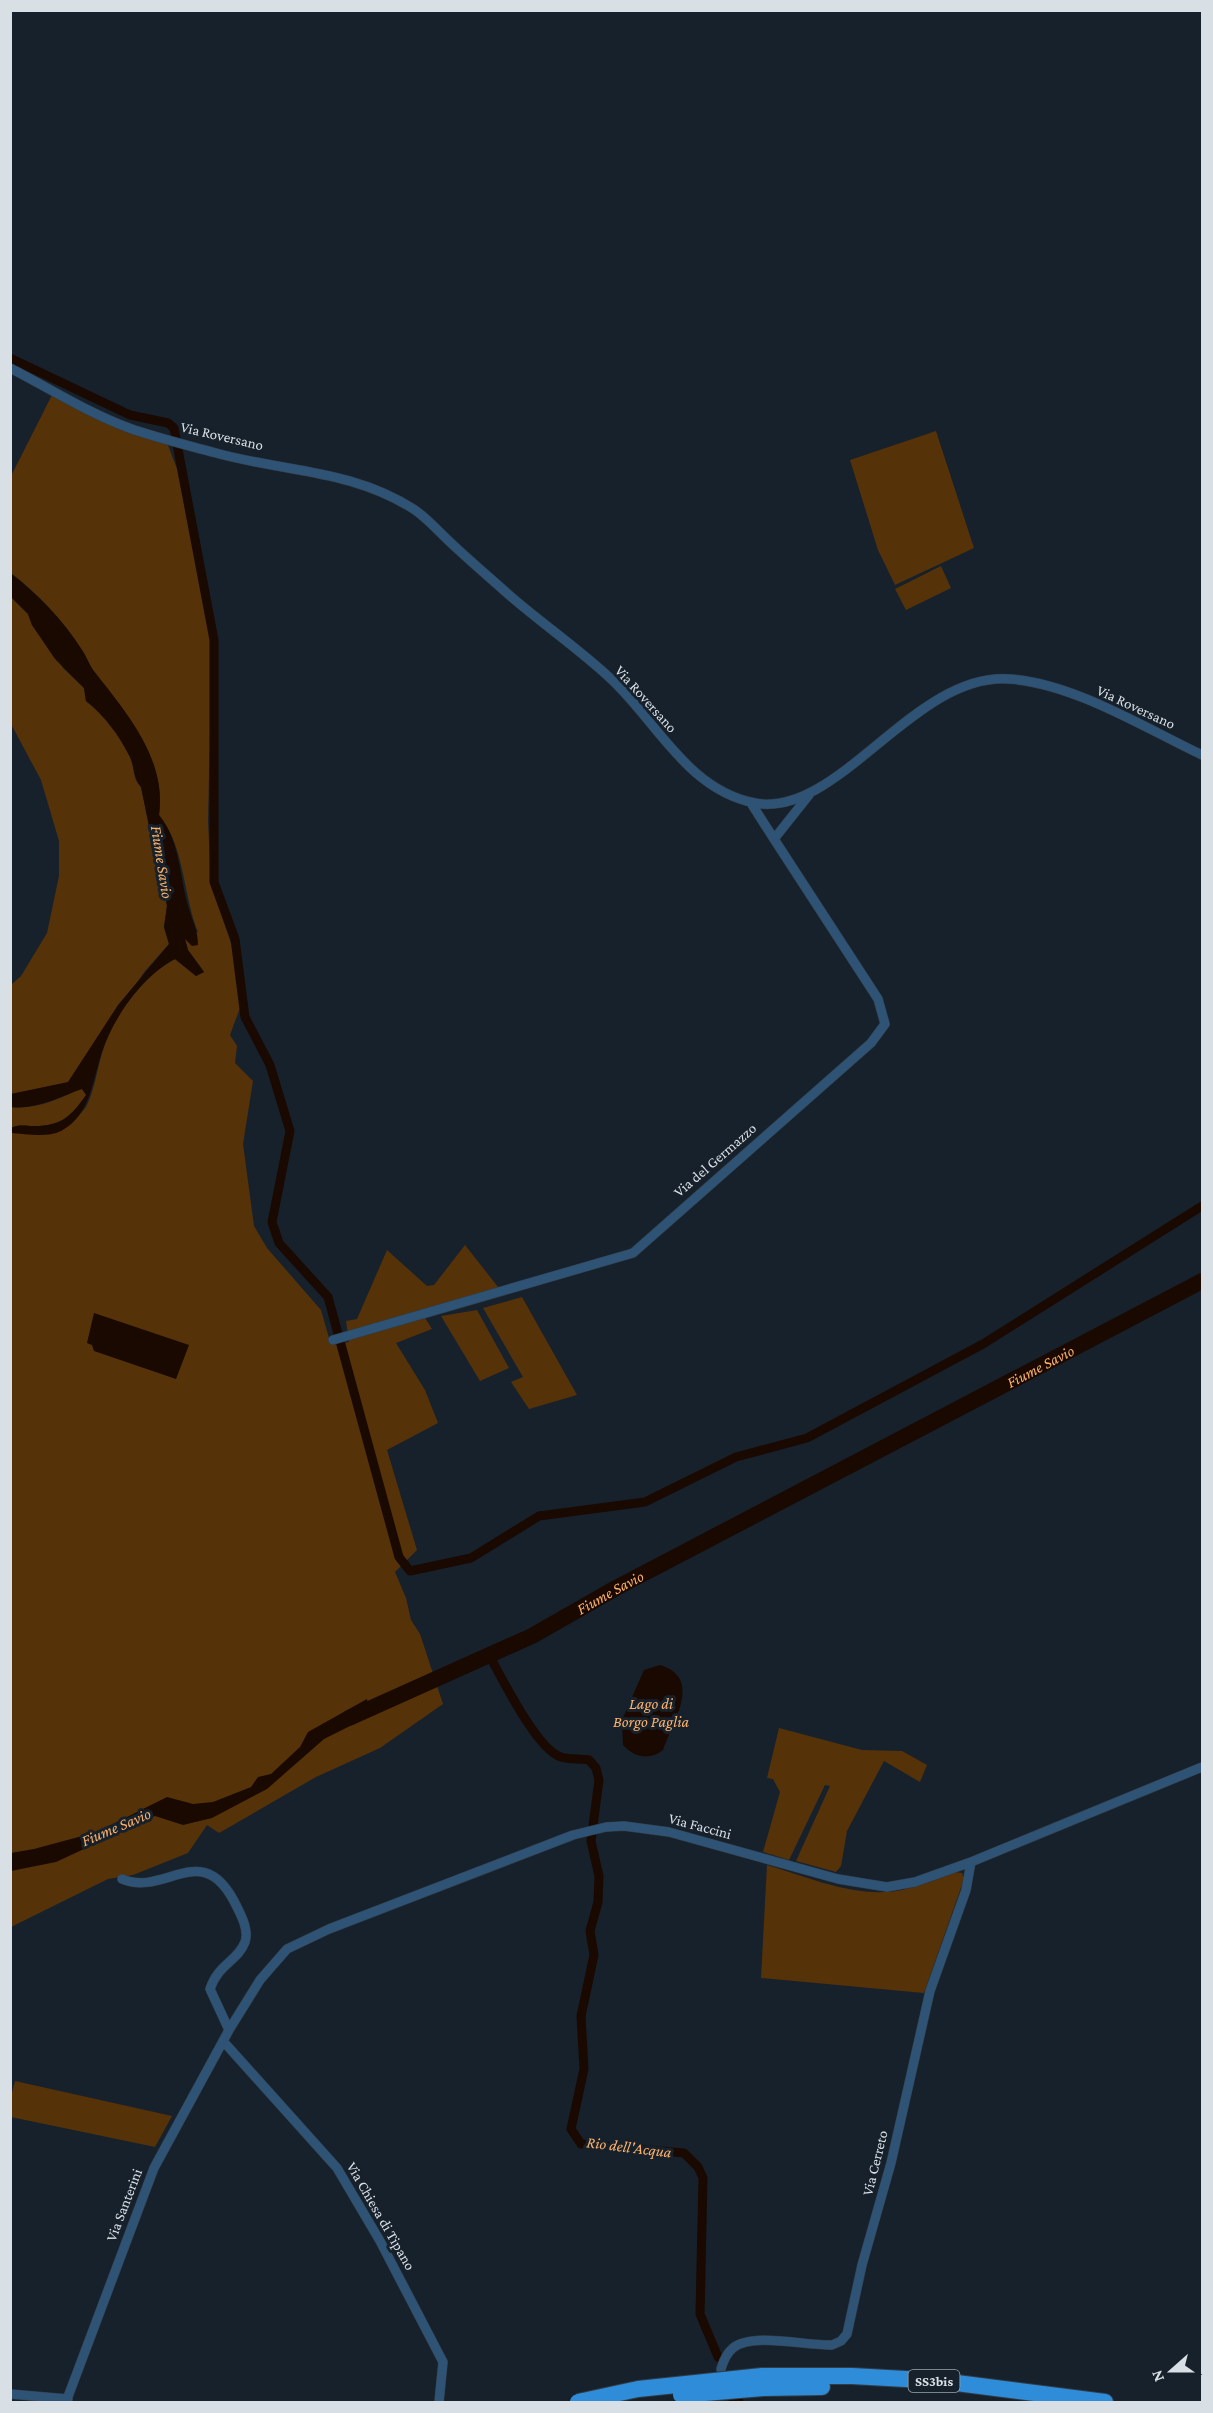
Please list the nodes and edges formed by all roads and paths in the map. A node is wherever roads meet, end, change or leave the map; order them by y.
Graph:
1 (10, 368) edge
2 (1203, 755) edge
3 (809, 795) junction
4 (751, 803) junction
5 (774, 839) junction
6 (333, 1340) dead end
7 (1203, 1767) edge
8 (971, 1862) junction
9 (122, 1879) dead end
10 (229, 2030) junction
11 (223, 2041) junction
12 (721, 2369) dead end
13 (763, 2382) junction
14 (10, 2394) edge
15 (67, 2401) edge
16 (439, 2403) edge
17 (578, 2403) edge
18 (629, 2403) edge
19 (1029, 2403) edge
20 (1105, 2403) edge

1 - 4 street, Via Roversano
2 - 3 street, Via Roversano
3 - 4 street, Via Roversano
3 - 5 street
4 - 5 street, Via del Germazzo
5 - 6 street, Via del Germazzo
7 - 8 street, Via Faccini
8 - 10 street, Via Faccini
8 - 12 street, Via Cerreto
9 - 10 street
10 - 11 street, Via Santerini
11 - 15 street, Via Santerini
11 - 16 street, Via Chiesa di Tipano
13 - 17 highway, SS3bis, bridge
13 - 18 highway, SS3bis, bridge
13 - 19 highway, SS3bis
13 - 20 highway, SS3bis
14 - 15 street, Via Santerini

